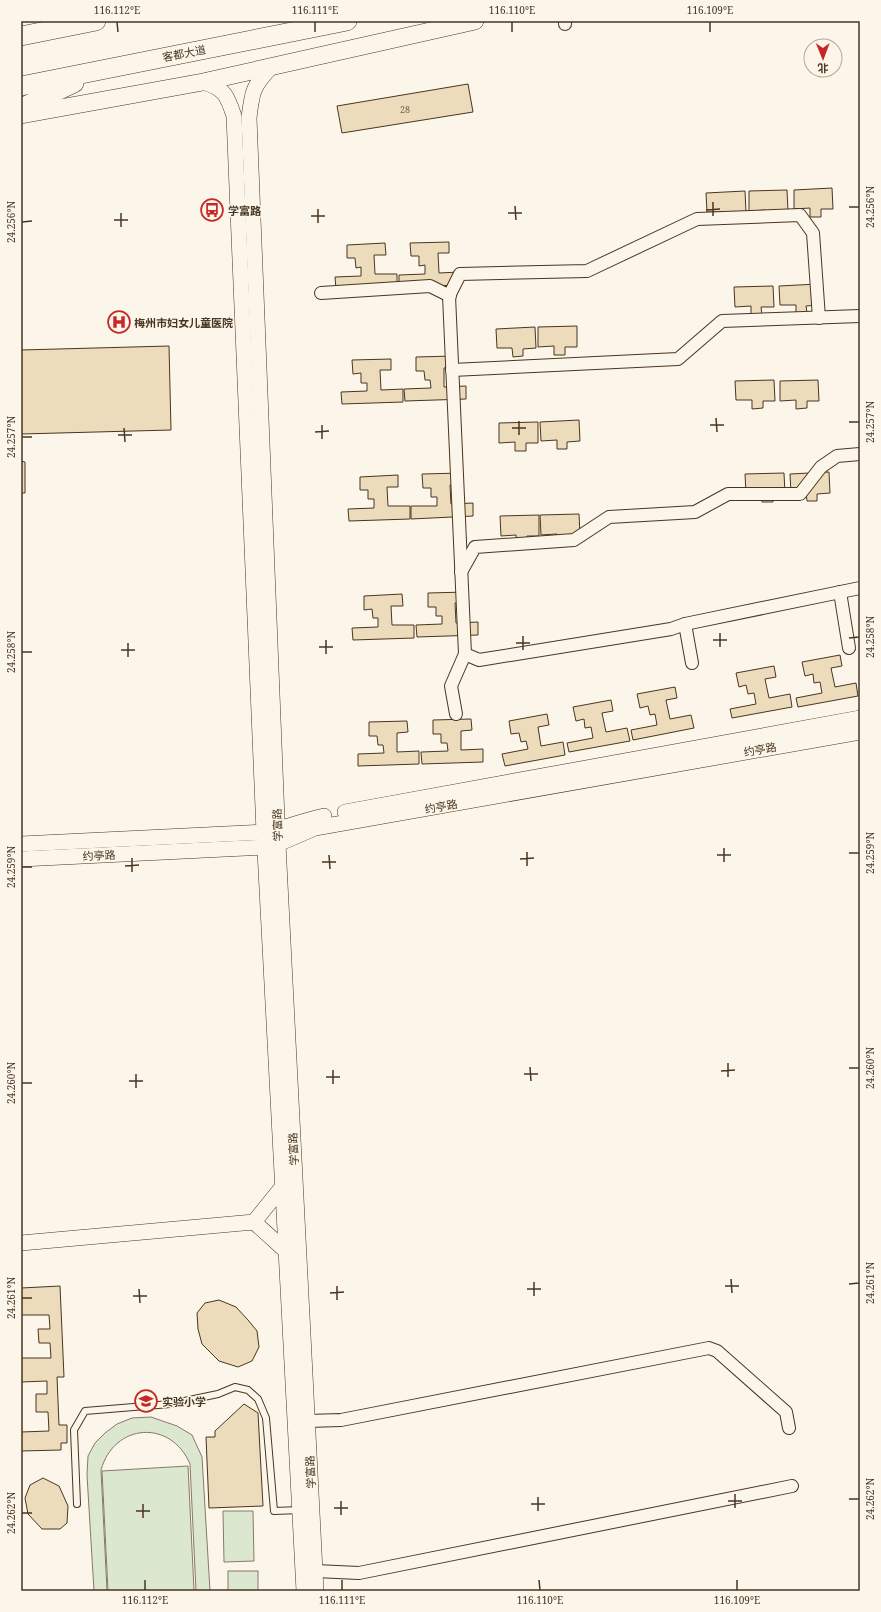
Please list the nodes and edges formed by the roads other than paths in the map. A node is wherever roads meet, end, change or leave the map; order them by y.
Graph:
1 (96, 21) edge
2 (347, 21) edge
3 (475, 21) edge
4 (21, 27) edge
5 (58, 29) junction
6 (21, 36) edge
7 (272, 66) junction
8 (100, 70) junction
9 (203, 82) junction
10 (21, 86) edge
11 (21, 108) edge
12 (21, 115) edge
13 (321, 293) dead end
14 (450, 296) junction
15 (860, 316) edge
16 (819, 318) junction
17 (452, 370) junction
18 (860, 454) edge
19 (461, 572) junction
20 (860, 588) edge
21 (840, 592) junction
22 (685, 624) junction
23 (849, 648) dead end
24 (465, 654) junction
25 (692, 663) dead end
26 (456, 714) dead end
27 (860, 718) edge
28 (860, 732) edge
29 (271, 838) junction
30 (21, 844) edge
31 (21, 859) edge
32 (283, 1186) junction
33 (254, 1222) junction
34 (21, 1243) edge
35 (287, 1252) junction
36 (307, 1421) junction
37 (789, 1428) dead end
38 (792, 1486) dead end
39 (78, 1504) dead end
40 (300, 1510) junction
41 (315, 1571) junction
42 (304, 1591) edge
43 (316, 1591) edge

1 - 5 highway
2 - 8 highway, 客都大道
3 - 7 main road
4 - 5 highway
5 - 6 highway
7 - 9 main road
7 - 29 street, 学富路
8 - 10 highway, 客都大道
8 - 11 highway
9 - 12 main road
9 - 29 street, 学富路
13 - 14 street
14 - 16 street
14 - 17 street
15 - 16 street
16 - 17 street
17 - 19 street
18 - 19 street
19 - 24 street
20 - 21 street
21 - 22 street
21 - 23 street
22 - 24 street
22 - 25 street
24 - 26 street
27 - 29 street, 约亭路
28 - 29 street, 约亭路
29 - 30 street, 约亭路
29 - 31 street, 约亭路
29 - 32 street, 学富路
29 - 36 street, 学富路
32 - 33 street
32 - 35 street, 学富路
33 - 34 street
33 - 35 street
35 - 40 street, 学富路
36 - 37 street
36 - 41 street, 学富路
38 - 41 street
39 - 40 lane
40 - 42 street, 学富路
41 - 43 street, 学富路

